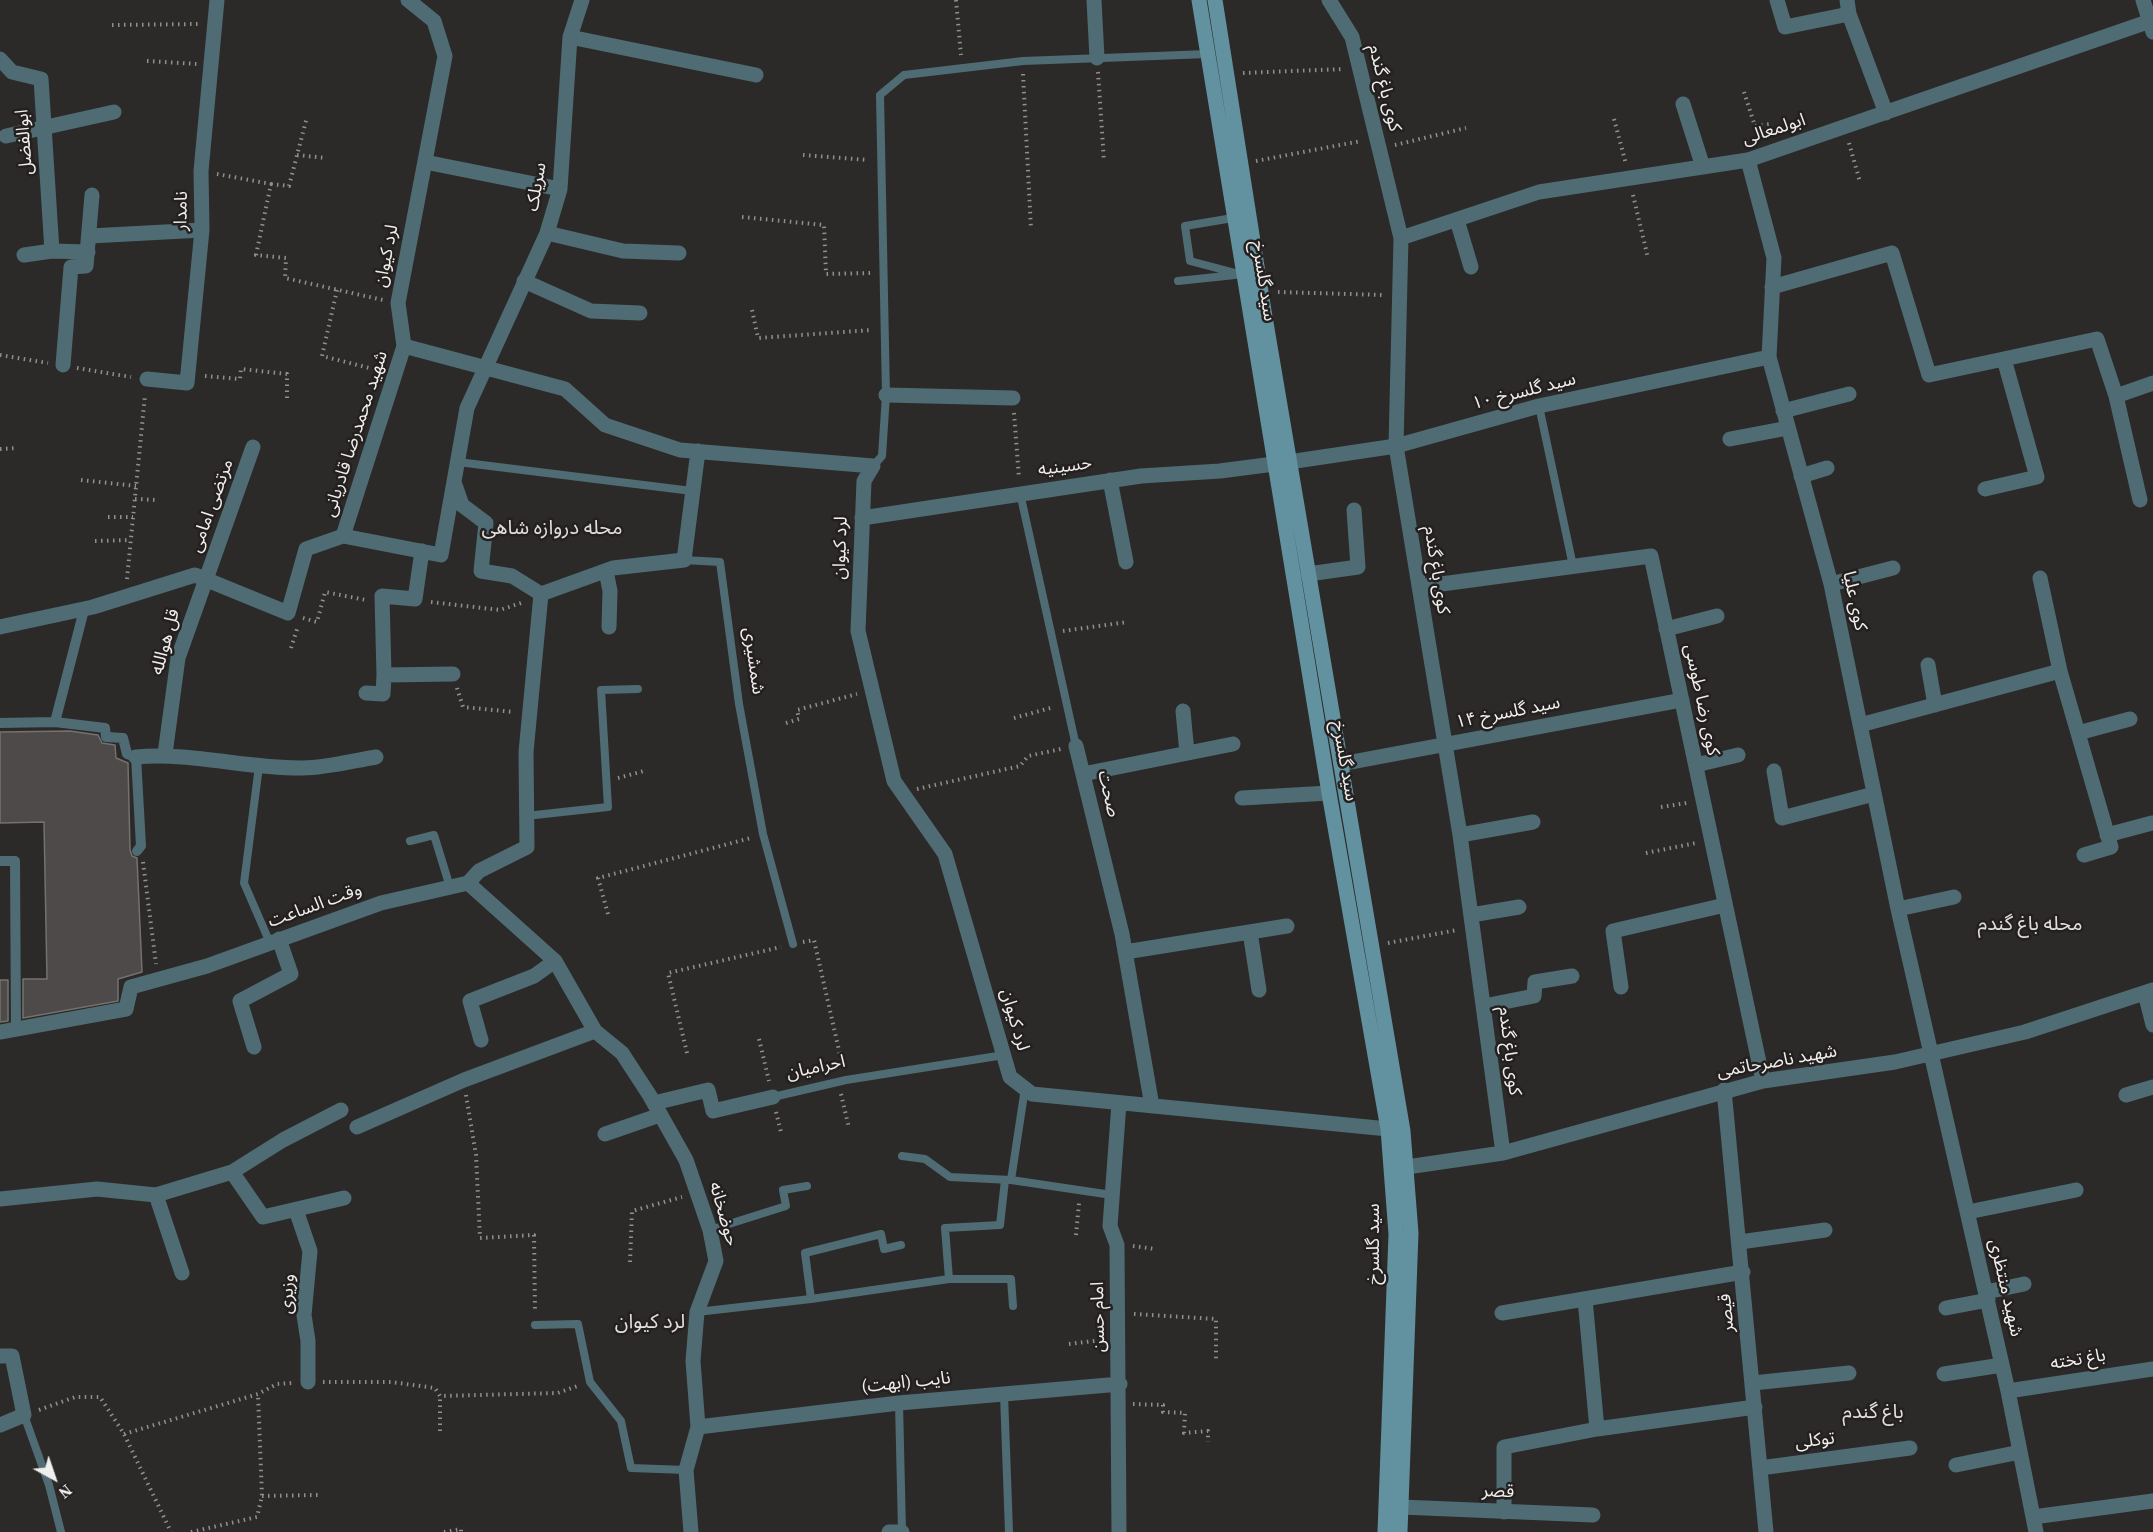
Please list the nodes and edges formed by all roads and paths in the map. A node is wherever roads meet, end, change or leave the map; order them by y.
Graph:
1 (217, 0) edge
2 (408, 0) edge
3 (582, 0) edge
4 (956, 0) edge
5 (1094, 0) edge
6 (1199, 0) edge
7 (1215, 0) edge
8 (1329, 0) edge
9 (1777, 0) edge
10 (2143, 0) edge
11 (1848, 7) edge
12 (216, 24) junction
13 (112, 25) dead end
14 (2152, 25) edge
15 (570, 37) junction
16 (1208, 54) junction
17 (1097, 58) junction
18 (0, 59) edge
19 (147, 61) dead end
20 (1023, 61) junction
21 (213, 65) junction
22 (962, 68) junction
23 (1359, 68) junction
24 (1226, 74) junction
25 (756, 75) dead end
26 (1744, 92) dead end
27 (1683, 104) dead end
28 (114, 112) dead end
29 (1886, 113) junction
30 (307, 117) dead end
31 (1614, 119) dead end
32 (44, 126) junction
33 (1844, 127) junction
34 (1466, 128) dead end
35 (6, 135) dead end
36 (1378, 143) junction
37 (1777, 150) junction
38 (297, 155) junction
39 (803, 155) dead end
40 (326, 158) dead end
41 (1748, 160) junction
42 (882, 161) junction
43 (1104, 161) dead end
44 (425, 162) junction
45 (1240, 164) junction
46 (1703, 167) junction
47 (201, 171) junction
48 (1629, 178) junction
49 (1860, 182) dead end
50 (271, 184) junction
51 (560, 189) junction
52 (92, 195) dead end
53 (1250, 215) junction
54 (742, 218) dead end
55 (1233, 218) junction
56 (1457, 220) junction
57 (1031, 229) dead end
58 (202, 230) junction
59 (548, 233) junction
60 (90, 236) junction
61 (1401, 238) junction
62 (52, 251) junction
63 (88, 252) junction
64 (679, 253) dead end
65 (24, 255) dead end
66 (1648, 258) dead end
67 (1471, 267) dead end
68 (884, 273) junction
69 (1259, 273) junction
70 (1243, 274) junction
71 (524, 281) junction
72 (1178, 281) dead end
73 (1773, 287) junction
74 (337, 290) junction
75 (1261, 291) junction
76 (1400, 296) junction
77 (398, 303) junction
78 (752, 310) dead end
79 (640, 313) dead end
80 (885, 329) junction
81 (404, 346) junction
82 (1769, 357) junction
83 (2004, 359) junction
84 (63, 366) dead end
85 (484, 368) junction
86 (188, 374) junction
87 (395, 375) junction
88 (147, 379) joint
89 (2153, 383) edge
90 (1849, 394) dead end
91 (886, 395) junction
92 (2116, 396) junction
93 (287, 398) dead end
94 (1013, 398) joint
95 (1539, 406) junction
96 (1783, 411) junction
97 (1788, 428) junction
98 (1730, 439) dead end
99 (1396, 446) junction
100 (254, 447) dead end
101 (17, 448) dead end
102 (0, 449) edge
103 (698, 451) junction
104 (458, 462) junction
105 (1282, 463) junction
106 (873, 466) junction
107 (1827, 468) dead end
108 (1801, 476) junction
109 (81, 480) dead end
110 (1110, 480) junction
111 (454, 482) junction
112 (136, 486) junction
113 (1984, 489) dead end
114 (692, 491) junction
115 (1020, 493) junction
116 (135, 499) junction
117 (156, 500) dead end
118 (2140, 500) dead end
119 (1354, 510) dead end
120 (108, 517) dead end
121 (133, 517) junction
122 (862, 518) junction
123 (344, 536) junction
124 (131, 540) junction
125 (95, 541) dead end
126 (422, 551) junction
127 (684, 560) junction
128 (1126, 562) dead end
129 (1573, 566) junction
130 (1893, 568) dead end
131 (606, 570) junction
132 (1308, 574) junction
133 (206, 578) junction
134 (2040, 579) dead end
135 (1831, 584) junction
136 (1419, 587) junction
137 (541, 594) junction
138 (125, 597) junction
139 (415, 599) junction
140 (382, 603) junction
141 (84, 610) junction
142 (295, 615) junction
143 (1717, 616) dead end
144 (1127, 622) dead end
145 (0, 627) edge
146 (609, 627) dead end
147 (1666, 629) junction
148 (1050, 632) junction
149 (291, 648) dead end
150 (1928, 665) dead end
151 (2060, 671) junction
152 (453, 674) joint
153 (384, 675) junction
154 (638, 689) dead end
155 (872, 690) junction
156 (366, 693) dead end
157 (1682, 700) junction
158 (1066, 704) junction
159 (1935, 705) junction
160 (1183, 711) dead end
161 (529, 714) junction
162 (1014, 718) dead end
163 (2130, 719) dead end
164 (55, 722) junction
165 (0, 723) edge
166 (786, 723) dead end
167 (1860, 725) junction
168 (2078, 733) junction
169 (1233, 744) dead end
170 (1446, 745) junction
171 (1076, 746) junction
172 (1187, 753) junction
173 (165, 754) junction
174 (1738, 755) dead end
175 (136, 757) junction
176 (376, 757) dead end
177 (1341, 764) junction
178 (1696, 765) junction
179 (259, 766) junction
180 (644, 771) dead end
181 (1774, 771) dead end
182 (1083, 774) junction
183 (606, 782) junction
184 (903, 792) junction
185 (1329, 793) junction
186 (1875, 794) junction
187 (1242, 798) dead end
188 (1702, 800) junction
189 (1661, 807) dead end
190 (525, 817) junction
191 (1533, 822) dead end
192 (2152, 824) edge
193 (763, 834) junction
194 (1460, 835) junction
195 (2107, 835) junction
196 (1711, 839) junction
197 (410, 841) dead end
198 (139, 848) joint
199 (1646, 853) dead end
200 (2084, 855) dead end
201 (0, 861) edge
202 (468, 883) junction
203 (450, 887) junction
204 (1954, 897) dead end
205 (1725, 905) junction
206 (1519, 907) dead end
207 (1898, 909) junction
208 (608, 914) dead end
209 (1472, 921) junction
210 (1287, 926) dead end
211 (1250, 932) junction
212 (274, 941) junction
213 (793, 944) junction
214 (1372, 945) junction
215 (1125, 952) junction
216 (555, 961) junction
217 (1572, 976) dead end
218 (158, 980) junction
219 (1621, 987) dead end
220 (1259, 990) dead end
221 (2149, 991) edge
222 (1484, 1006) junction
223 (2153, 1024) edge
224 (16, 1030) junction
225 (595, 1031) junction
226 (0, 1032) edge
227 (759, 1039) dead end
228 (481, 1040) dead end
229 (255, 1047) dead end
230 (687, 1053) dead end
231 (1932, 1053) junction
232 (1005, 1055) junction
233 (464, 1080) junction
234 (842, 1081) junction
235 (1763, 1081) junction
236 (2153, 1086) edge
237 (1025, 1088) junction
238 (1724, 1090) junction
239 (2126, 1095) dead end
240 (773, 1097) junction
241 (1119, 1103) junction
242 (1152, 1106) junction
243 (657, 1109) junction
244 (341, 1110) dead end
245 (357, 1127) dead end
246 (849, 1128) dead end
247 (1396, 1130) junction
248 (605, 1134) dead end
249 (1503, 1153) junction
250 (902, 1156) dead end
251 (1399, 1168) junction
252 (232, 1172) junction
253 (1008, 1180) junction
254 (807, 1186) dead end
255 (1080, 1190) junction
256 (2076, 1190) dead end
257 (697, 1193) junction
258 (156, 1195) junction
259 (1112, 1195) junction
260 (344, 1198) dead end
261 (0, 1199) edge
262 (296, 1210) junction
263 (1968, 1212) junction
264 (710, 1230) junction
265 (1825, 1230) dead end
266 (1076, 1235) dead end
267 (1740, 1242) junction
268 (902, 1245) dead end
269 (630, 1262) dead end
270 (1743, 1272) junction
271 (182, 1274) dead end
272 (949, 1279) junction
273 (2024, 1284) dead end
274 (1987, 1296) junction
275 (811, 1299) junction
276 (1585, 1299) junction
277 (1013, 1306) dead end
278 (1946, 1308) dead end
279 (697, 1312) junction
280 (1118, 1313) junction
281 (1502, 1313) dead end
282 (535, 1325) joint
283 (1069, 1344) dead end
284 (1119, 1349) junction
285 (0, 1356) edge
286 (1216, 1360) dead end
287 (2002, 1365) junction
288 (2153, 1369) edge
289 (1849, 1373) dead end
290 (1944, 1374) dead end
291 (308, 1382) junction
292 (590, 1382) junction
293 (1753, 1383) junction
294 (1120, 1384) junction
295 (2008, 1391) junction
296 (258, 1394) junction
297 (1004, 1394) junction
298 (440, 1396) junction
299 (899, 1403) junction
300 (1120, 1403) junction
301 (1755, 1407) junction
302 (24, 1415) junction
303 (0, 1425) edge
304 (698, 1427) junction
305 (1597, 1430) junction
306 (440, 1431) dead end
307 (124, 1434) junction
308 (1208, 1442) dead end
309 (1910, 1448) dead end
310 (2020, 1452) junction
311 (1956, 1465) dead end
312 (1760, 1468) junction
313 (686, 1470) junction
314 (318, 1495) dead end
315 (262, 1496) junction
316 (2153, 1501) edge
317 (1401, 1507) junction
318 (1504, 1512) junction
319 (1593, 1515) dead end
320 (2035, 1524) edge
321 (61, 1532) edge
322 (171, 1532) edge
323 (191, 1532) edge
324 (444, 1532) edge
325 (461, 1532) edge
326 (691, 1532) edge
327 (898, 1532) edge
328 (1009, 1532) edge
329 (1119, 1532) edge
330 (1385, 1532) edge
331 (1400, 1532) edge
332 (1766, 1532) edge

1 - 12 street, نامدار
2 - 44 street, لرد کیوان
3 - 15 street, سریلک
4 - 22 path
5 - 17 street
6 - 16 main road, سید گلسرخ
7 - 24 main road, سید گلسرخ
8 - 23 street, کوی باغ گندم
9 - 11 street
10 - 14 street
11 - 29 street
12 - 13 path
12 - 21 street, نامدار
14 - 29 street, ابولمعالی
15 - 25 street
15 - 51 street, سریلک
16 - 17 lane
16 - 55 main road, سید گلسرخ
17 - 20 lane
17 - 43 path
18 - 32 street, ابوالفضل
19 - 21 path
20 - 22 lane
20 - 57 path
21 - 47 street, نامدار
22 - 42 lane
23 - 24 path
23 - 36 street, کوی باغ گندم
24 - 45 main road, سید گلسرخ
26 - 37 path
27 - 46 street
28 - 32 street
29 - 33 street, ابولمعالی
30 - 38 path
31 - 48 path
32 - 35 street
32 - 62 street, ابوالفضل
33 - 37 street, ابولمعالی
33 - 49 path
34 - 36 path
36 - 45 path
36 - 61 street, کوی باغ گندم
37 - 41 street, ابولمعالی
38 - 40 path
38 - 50 path
39 - 42 path
41 - 46 street, ابولمعالی
41 - 73 street, کوی علیا
42 - 68 lane
44 - 51 street
44 - 77 street, لرد کیوان
45 - 53 main road, سید گلسرخ
46 - 48 street, ابولمعالی
47 - 50 path
47 - 58 street, نامدار
48 - 56 street, ابولمعالی
48 - 66 path
50 - 74 path
51 - 59 street, سریلک
52 - 60 street
53 - 55 main road
53 - 69 main road, سید گلسرخ
54 - 68 path
55 - 70 main road, سید گلسرخ
55 - 70 lane
56 - 61 street, ابولمعالی
56 - 67 street
58 - 60 street
58 - 86 street, نامدار
59 - 64 street
59 - 71 street, سریلک
60 - 63 street
61 - 76 street, کوی باغ گندم
62 - 63 street
62 - 65 street
63 - 84 street
68 - 80 lane
69 - 70 main road
69 - 75 main road, سید گلسرخ
70 - 72 lane
70 - 105 main road, سید گلسرخ
71 - 79 street
71 - 85 street, سریلک
73 - 82 street, کوی علیا
73 - 83 street
74 - 77 path
74 - 87 path
75 - 76 path
75 - 105 main road, سید گلسرخ
76 - 99 street, کوی باغ گندم
77 - 81 street, لرد کیوان
78 - 80 path
80 - 91 lane
81 - 85 street
81 - 87 street, شهید محمدرضا قادریانی
82 - 95 street, سید گلسرخ ۱۰
82 - 96 street, کوی علیا
83 - 92 street
83 - 113 street
85 - 103 street
85 - 104 street
86 - 88 street
86 - 93 path
87 - 123 street, شهید محمدرضا قادریانی
88 - 112 path
89 - 92 street
90 - 96 street
91 - 94 street
91 - 106 lane
92 - 118 street
94 - 115 path
95 - 99 street, سید گلسرخ ۱۰
95 - 129 lane
96 - 97 street, کوی علیا
97 - 98 street
97 - 108 street, کوی علیا
99 - 105 street, سید گلسرخ ۱۰
99 - 136 street, کوی باغ گندم
100 - 133 street, مرتضی امامی
101 - 102 path
103 - 106 street
103 - 114 street
104 - 111 street
104 - 114 lane
105 - 110 street, حسینیه
105 - 132 main road, سید گلسرخ
105 - 185 main road, سید گلسرخ
106 - 122 street, لرد کیوان
107 - 108 street
108 - 135 street, کوی علیا
109 - 112 path
110 - 115 street, حسینیه
110 - 128 street
111 - 126 street
111 - 137 street
112 - 116 path
114 - 127 street
115 - 122 street, حسینیه
115 - 148 lane, صحت
116 - 117 path
116 - 121 path
119 - 132 street
120 - 121 path
121 - 124 path
122 - 155 street, لرد کیوان
123 - 126 street
123 - 142 street, شهید محمدرضا قادریانی
124 - 125 path
124 - 138 path
126 - 139 street
127 - 131 street, شمشیری
127 - 193 lane, شمشیری
129 - 136 street, کوی رضا طوسی
129 - 147 street, کوی رضا طوسی
130 - 135 street
131 - 137 street, شمشیری
131 - 146 street
132 - 177 main road, سید گلسرخ
133 - 138 street
133 - 142 street
133 - 173 street, قل هوالله
134 - 151 street
135 - 167 street, کوی علیا
136 - 170 street, کوی باغ گندم
137 - 139 path
137 - 161 street
138 - 141 street
139 - 140 street
140 - 142 path
140 - 153 street
141 - 145 street
141 - 164 street
142 - 149 path
143 - 147 street
144 - 148 path
147 - 157 street, کوی رضا طوسی
148 - 158 lane, صحت
150 - 159 street
151 - 159 street
151 - 168 street
152 - 153 street
152 - 161 path
153 - 156 street
154 - 183 lane
155 - 166 path
155 - 184 street, لرد کیوان
157 - 170 street, سید گلسرخ ۱۴
157 - 178 street, کوی رضا طوسی
158 - 162 path
158 - 171 lane, صحت
159 - 167 street
160 - 172 street
161 - 190 street
163 - 168 street
164 - 165 street
164 - 175 street
167 - 186 street, کوی علیا
168 - 195 street
169 - 172 street
170 - 177 street, سید گلسرخ ۱۴
170 - 194 street, کوی باغ گندم
171 - 182 street, صحت
171 - 184 path
172 - 182 street
173 - 175 street
173 - 179 street
174 - 178 street
175 - 198 street
176 - 179 street
177 - 214 main road, سید گلسرخ
178 - 188 street, کوی رضا طوسی
179 - 212 lane
180 - 183 path
181 - 186 street
182 - 215 street, صحت
183 - 190 lane
184 - 232 street, لرد کیوان
185 - 187 street
185 - 247 main road, سید گلسرخ
186 - 207 street, کوی علیا
188 - 189 path
188 - 196 street, کوی رضا طوسی
190 - 202 street
191 - 194 street
192 - 195 street
193 - 208 path
193 - 213 lane, شمشیری
194 - 209 street, کوی باغ گندم
195 - 200 street
196 - 199 path
196 - 205 street, کوی رضا طوسی
197 - 203 lane
198 - 218 path
201 - 224 street
202 - 203 street, وقت الساعت
202 - 216 street
203 - 212 street, وقت الساعت
204 - 207 street
205 - 219 street
205 - 235 street, کوی رضا طوسی
206 - 209 street
207 - 231 street, کوی علیا
209 - 214 path
209 - 222 street, کوی باغ گندم
210 - 211 street
211 - 215 street
211 - 220 street
212 - 218 street, وقت الساعت
212 - 229 street
213 - 230 path
213 - 234 path
214 - 247 main road, سید گلسرخ
215 - 242 street, صحت
216 - 225 street
216 - 228 street
217 - 222 street
218 - 224 street, وقت الساعت
221 - 223 street
221 - 231 street, شهید ناصرحاتمی
222 - 249 street, کوی باغ گندم
224 - 226 street, وقت الساعت
225 - 233 street
225 - 243 street, حوضخانه
227 - 240 path
231 - 235 street, شهید ناصرحاتمی
231 - 263 street, شهید منتظری
232 - 234 lane, احرامیان
232 - 237 street, لرد کیوان
233 - 245 street
233 - 282 path
234 - 240 lane, احرامیان
234 - 246 path
235 - 238 street, شهید ناصرحاتمی
236 - 239 street
237 - 241 street
237 - 253 lane
238 - 249 street, شهید ناصرحاتمی
238 - 267 street, قیصر
240 - 243 street, احرامیان
241 - 242 street
241 - 259 street, امام حسن
242 - 247 street
243 - 248 street
243 - 257 street, حوضخانه
244 - 252 street
247 - 251 main road, سید گلسرخ
249 - 251 street, شهید ناصرحاتمی
250 - 253 lane
251 - 317 main road, سید گلسرخ
251 - 330 main road, سید گلسرخ
252 - 258 street
252 - 262 street
253 - 255 lane
253 - 272 lane
254 - 264 lane
255 - 259 lane
255 - 266 path
256 - 263 street
257 - 264 street, حوضخانه
257 - 269 path
258 - 261 street
258 - 271 street
259 - 280 street, امام حسن
260 - 262 street
262 - 291 street, وزیری
263 - 274 street, شهید منتظری
264 - 279 street, حوضخانه
265 - 267 street
267 - 270 street, قیصر
268 - 275 lane
270 - 276 street
270 - 293 street, قیصر
272 - 275 lane
272 - 277 lane
273 - 274 street
274 - 278 street
274 - 287 street, شهید منتظری
275 - 279 lane
276 - 281 street
276 - 305 street
279 - 304 street, حوضخانه
280 - 284 street, امام حسن
280 - 286 path
282 - 292 lane
283 - 284 path
284 - 294 street, امام حسن
285 - 302 street
287 - 290 street
287 - 295 street, شهید منتظری
288 - 295 street, باغ تخته
289 - 293 street
291 - 296 path
291 - 298 path
292 - 298 path
292 - 313 lane
293 - 301 street, قیصر
294 - 297 street, نایب (ابهت)
294 - 300 street, امام حسن
295 - 310 street, شهید منتظری
296 - 307 path
296 - 315 path
297 - 299 street, نایب (ابهت)
297 - 328 lane
298 - 306 path
299 - 304 street, نایب (ابهت)
299 - 327 lane
300 - 308 path
300 - 329 street, امام حسن
301 - 305 street
301 - 312 street, قیصر
302 - 303 street
302 - 307 path
302 - 321 lane
304 - 313 street, حوضخانه
305 - 318 street
307 - 322 path
309 - 312 street, توکلی
310 - 311 street
310 - 320 street, شهید منتظری
312 - 332 street, قیصر
313 - 326 street
314 - 315 path
315 - 323 path
316 - 320 street
317 - 318 street, قصر
317 - 331 main road, سید گلسرخ
318 - 319 street, قصر
324 - 325 path

